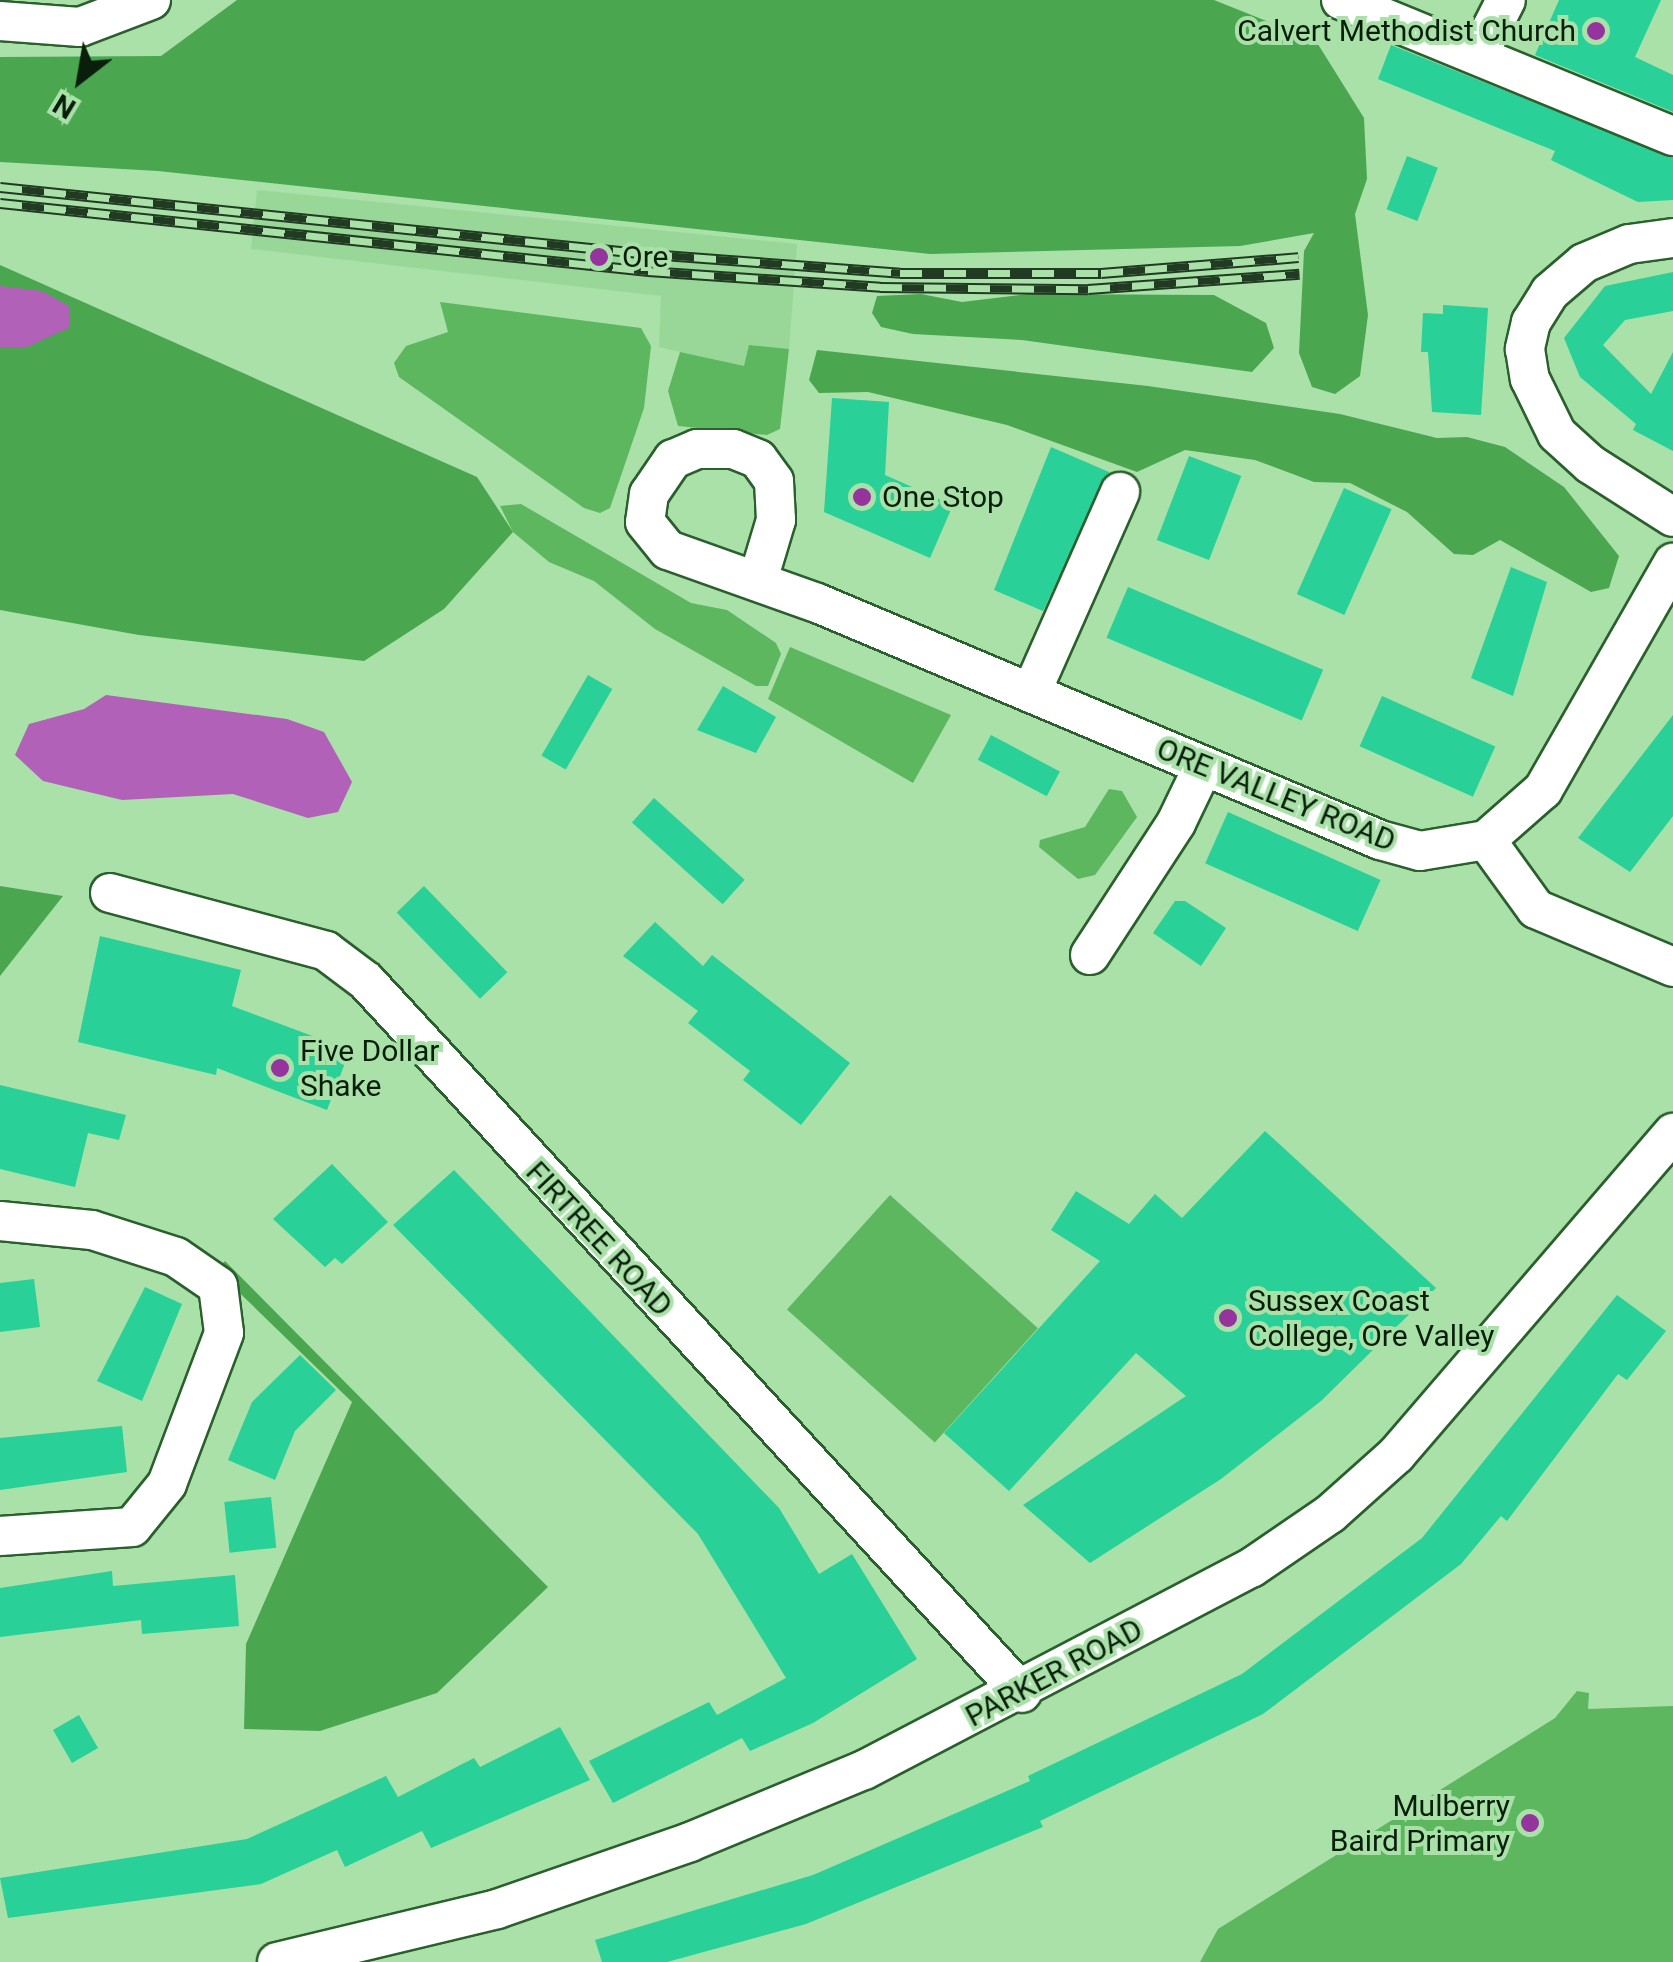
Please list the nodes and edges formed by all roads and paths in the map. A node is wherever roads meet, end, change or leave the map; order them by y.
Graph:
1 (151, 0) edge
2 (1340, 0) edge
3 (1506, 0) edge
4 (0, 21) edge
5 (1479, 53) junction
6 (1673, 136) edge
7 (1673, 238) edge
8 (1120, 492) dead end
9 (1673, 516) edge
10 (1673, 563) edge
11 (758, 580) dead end
12 (1031, 694) junction
13 (1203, 767) junction
14 (1486, 840) junction
15 (110, 894) dead end
16 (1090, 956) dead end
17 (1673, 967) edge
18 (1673, 1133) edge
19 (0, 1221) edge
20 (0, 1536) edge
21 (1022, 1693) junction
22 (277, 1962) edge

1 - 4 street
2 - 5 street
3 - 5 street
5 - 6 street
7 - 9 street
8 - 12 street
10 - 14 street
11 - 12 street, ORE VALLEY ROAD
12 - 13 street, ORE VALLEY ROAD
13 - 14 street, ORE VALLEY ROAD
13 - 16 street
14 - 17 street
15 - 21 street, FIRTREE ROAD
18 - 21 street, PARKER ROAD
19 - 20 street
21 - 22 street, PARKER ROAD

